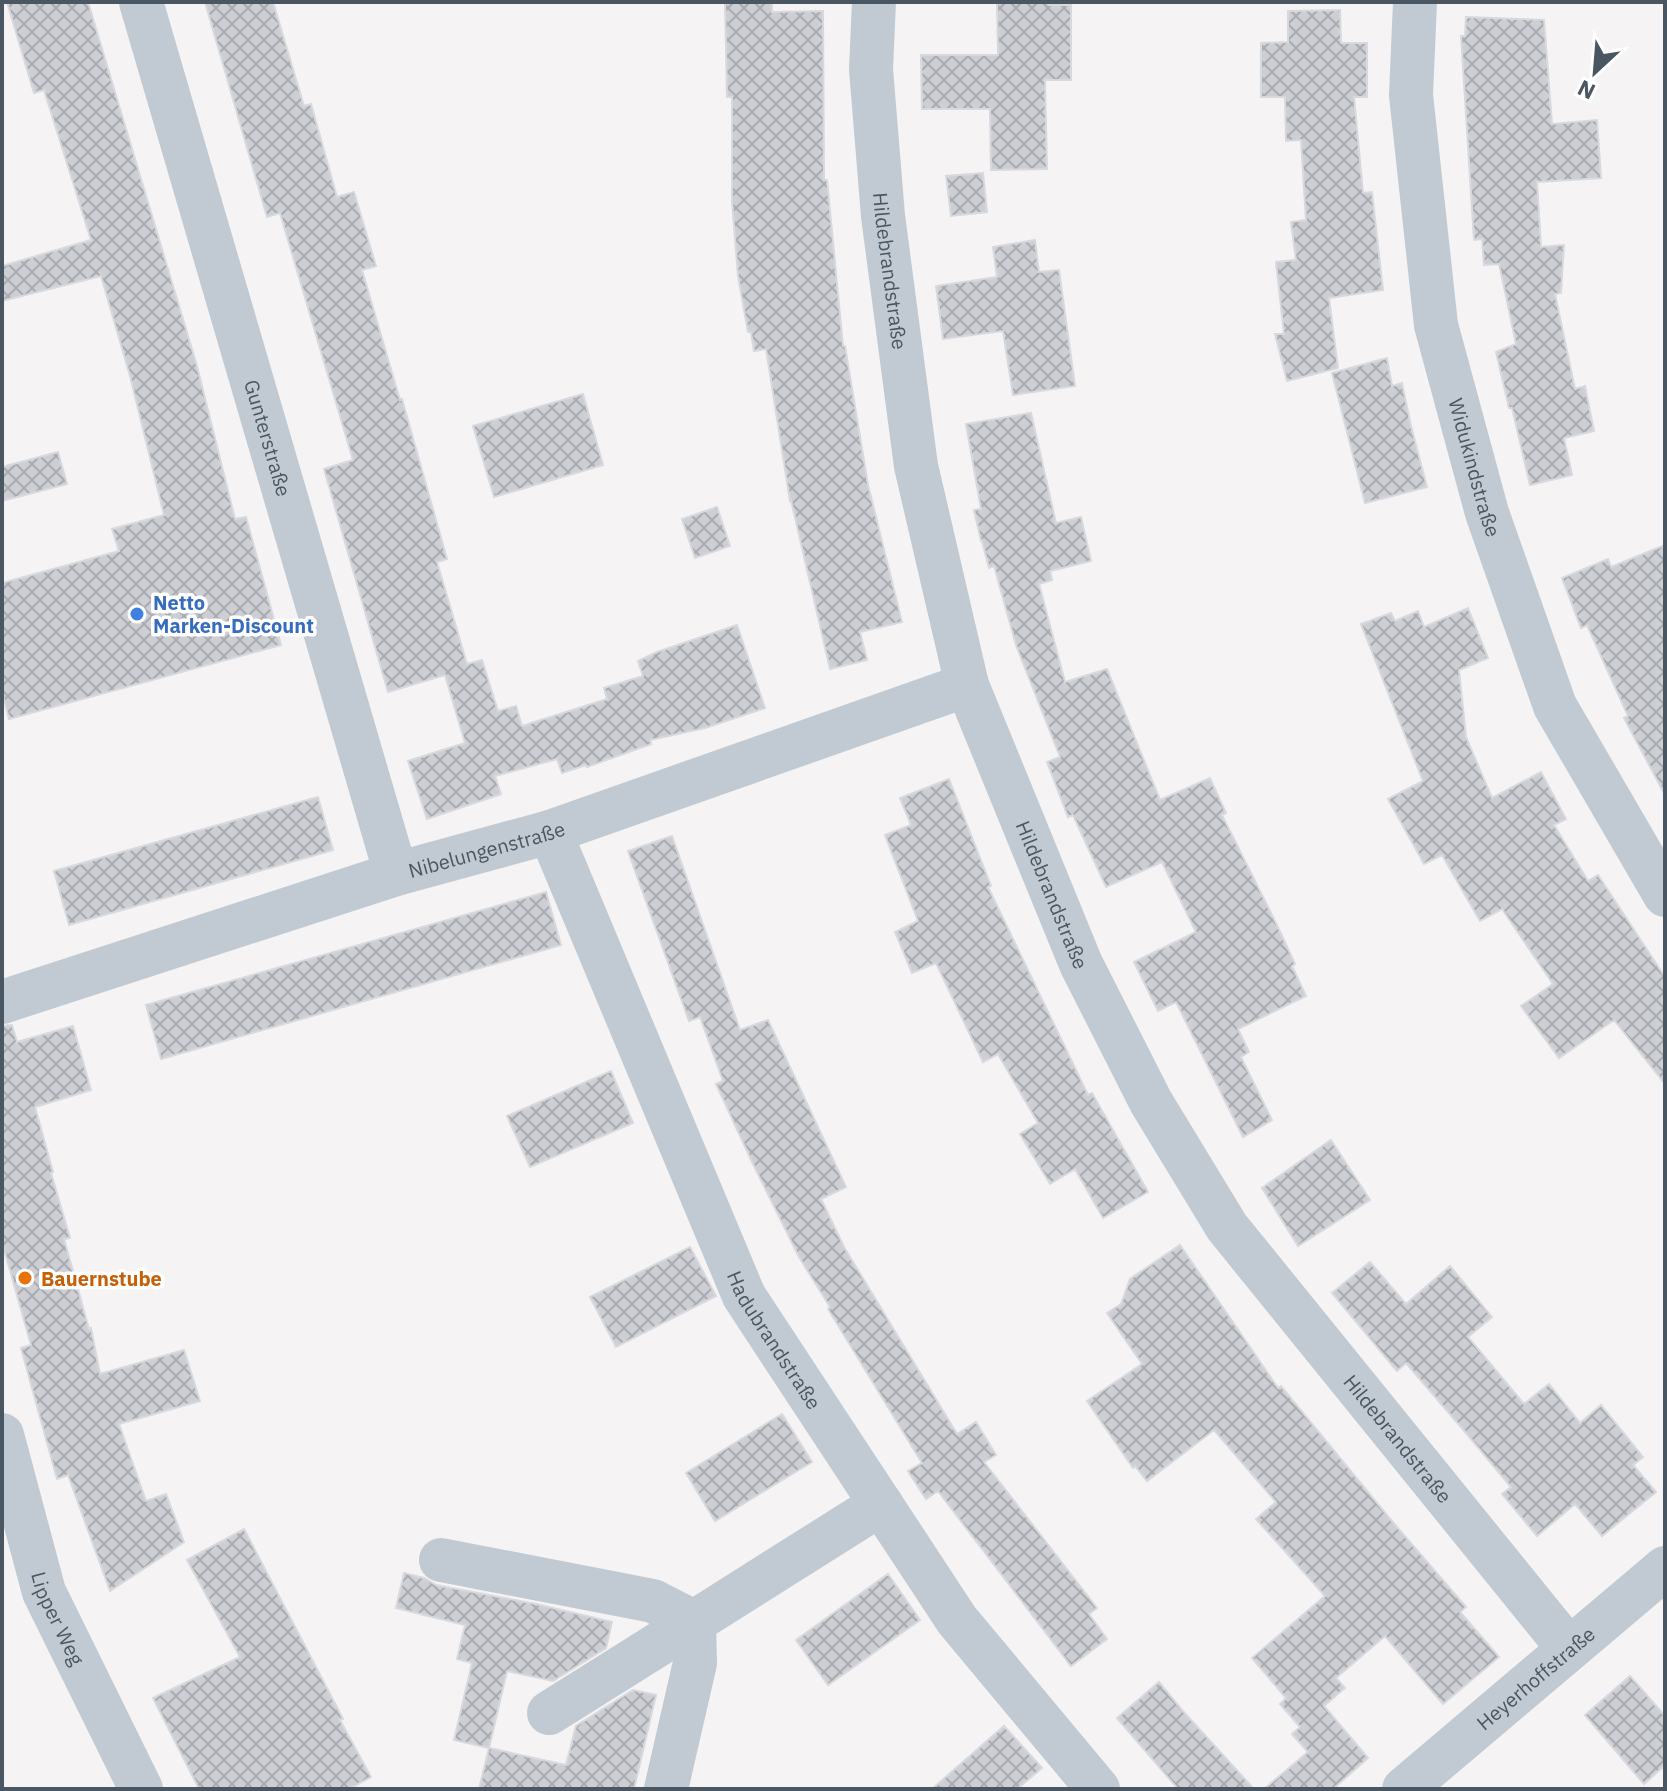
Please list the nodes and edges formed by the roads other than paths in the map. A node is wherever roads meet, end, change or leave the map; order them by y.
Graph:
1 (141, 2) edge
2 (874, 2) edge
3 (1415, 2) edge
4 (967, 685) junction
5 (550, 832) junction
6 (396, 874) junction
7 (1665, 895) edge
8 (2, 1002) edge
9 (2, 1435) edge
10 (881, 1504) junction
11 (441, 1560) dead end
12 (1665, 1568) edge
13 (694, 1622) junction
14 (1569, 1649) junction
15 (549, 1713) dead end
16 (141, 1789) edge
17 (666, 1789) edge
18 (1098, 1789) edge
19 (1404, 1789) edge

1 - 6 street, Gunterstraße
2 - 4 street, Hildebrandstraße
3 - 7 street, Widukindstraße
4 - 5 street, Nibelungenstraße
4 - 14 street, Hildebrandstraße
5 - 6 street, Nibelungenstraße
5 - 10 street, Hadubrandstraße
6 - 8 street, Nibelungenstraße
9 - 16 street, Lipper Weg
10 - 13 street
10 - 18 street, Hadubrandstraße
11 - 13 street
12 - 14 street, Heyerhoffstraße
13 - 15 street
13 - 17 street
14 - 19 street, Heyerhoffstraße

